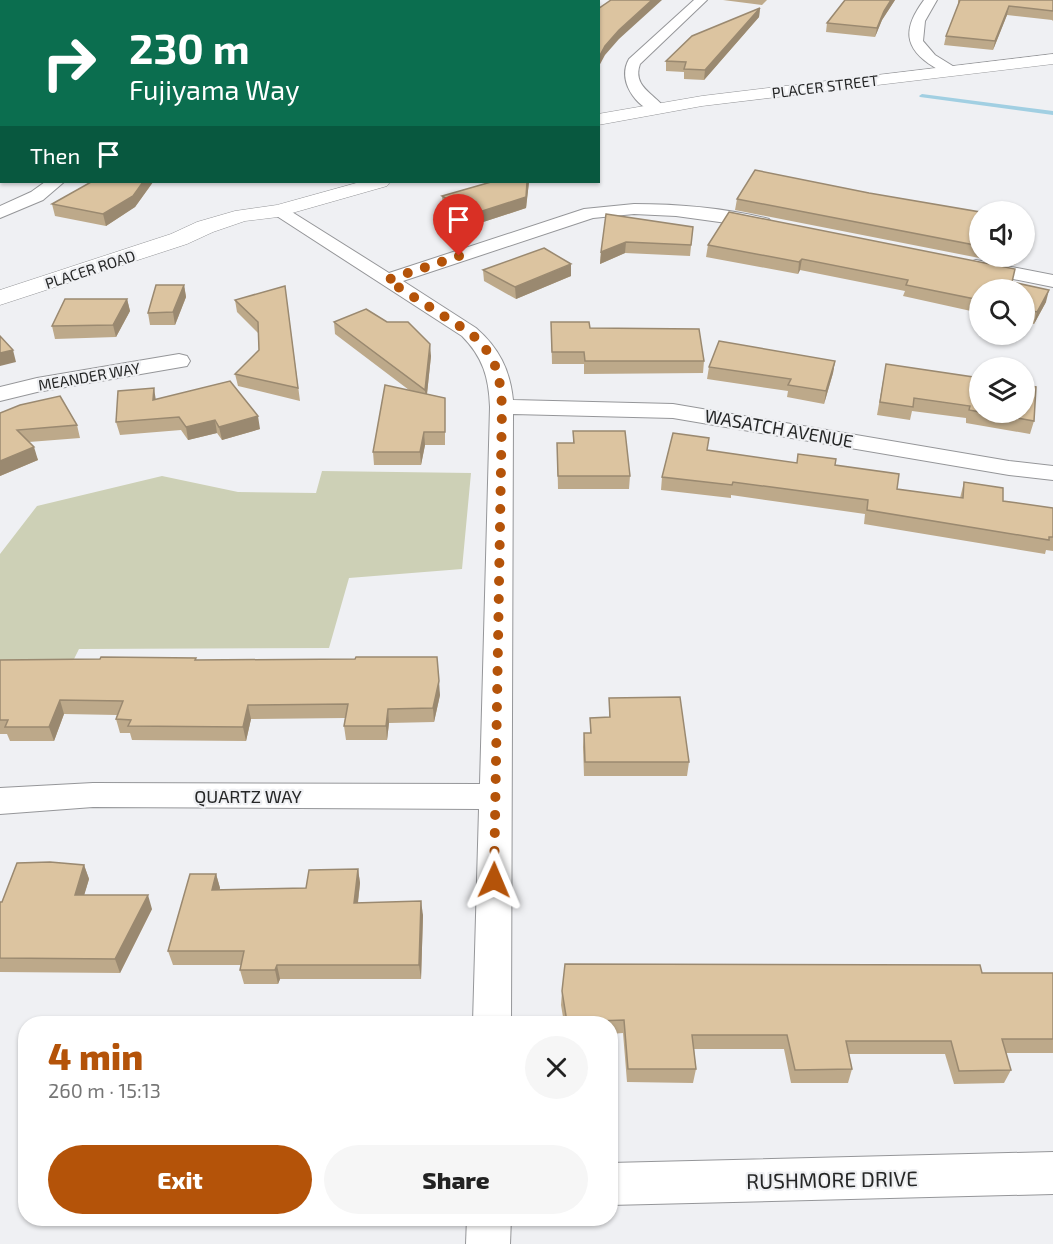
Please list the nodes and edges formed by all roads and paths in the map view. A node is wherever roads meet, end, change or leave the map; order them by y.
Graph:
1 (701, 0) edge
2 (931, 0) edge
3 (1053, 59) edge
4 (951, 71) junction
5 (657, 108) junction
6 (600, 120) edge
7 (54, 183) edge
8 (376, 183) edge
9 (278, 211) junction
10 (0, 213) edge
11 (786, 228) edge
12 (960, 263) edge
13 (387, 280) junction
14 (1053, 281) edge
15 (0, 298) edge
16 (179, 361) dead end
17 (0, 394) edge
18 (502, 407) junction
19 (1053, 473) edge
20 (495, 797) junction
21 (0, 801) edge
22 (492, 1016) edge
23 (1053, 1173) edge
24 (618, 1184) edge
25 (489, 1226) edge
26 (488, 1244) edge

1 - 5 street
2 - 4 street
3 - 4 main road, PLACER STREET
4 - 5 main road, PLACER STREET
5 - 6 main road, PLACER STREET
7 - 10 street
8 - 9 main road
9 - 13 street
9 - 15 main road, PLACER ROAD
11 - 13 street
12 - 14 street
13 - 18 street
16 - 17 street, MEANDER WAY
18 - 19 street, WASATCH AVENUE
18 - 20 street
20 - 21 street, QUARTZ WAY
20 - 22 street
23 - 24 street, RUSHMORE DRIVE
25 - 26 street

